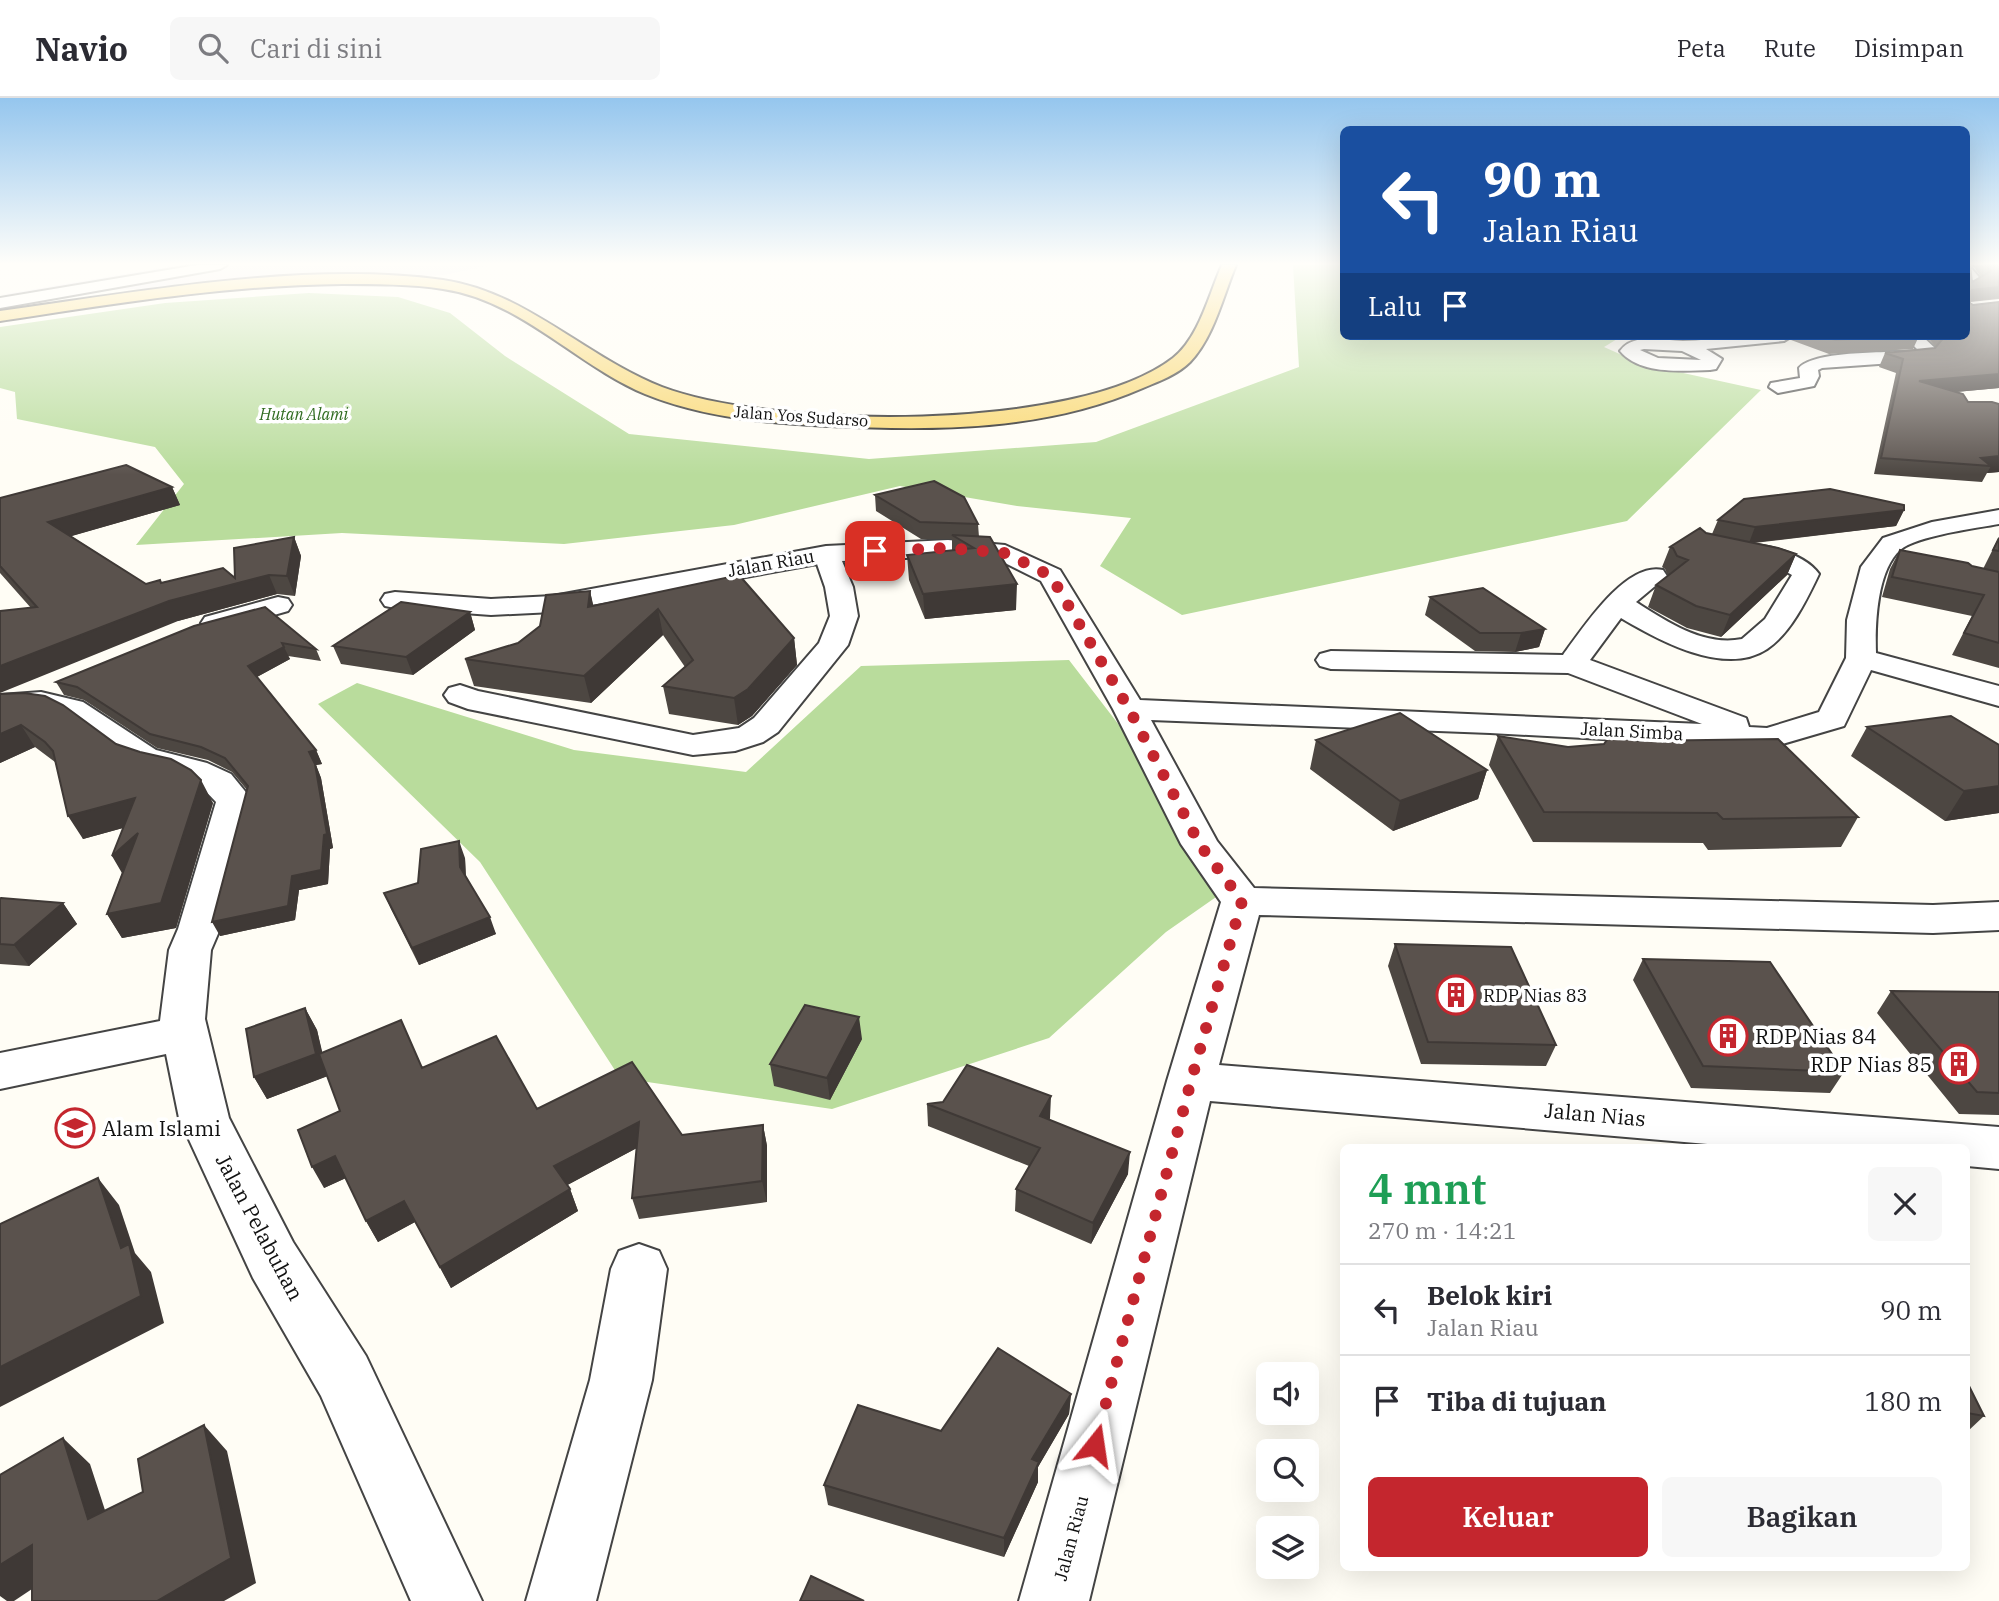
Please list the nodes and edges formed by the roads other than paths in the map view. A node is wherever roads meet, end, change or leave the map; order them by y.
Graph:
1 (557, 335) edge
2 (1196, 335) edge
3 (1744, 340) edge
4 (1917, 340) edge
5 (1685, 346) dead end
6 (1778, 387) dead end
7 (1999, 517) edge
8 (1720, 548) edge
9 (826, 554) junction
10 (1654, 576) dead end
11 (395, 600) dead end
12 (1617, 603) junction
13 (278, 605) dead end
14 (189, 631) edge
15 (1861, 658) junction
16 (1331, 660) dead end
17 (1572, 664) junction
18 (66, 680) edge
19 (460, 695) dead end
20 (1999, 696) edge
21 (2, 705) edge
22 (1129, 709) junction
23 (1490, 723) junction
24 (1769, 738) junction
25 (1513, 757) edge
26 (1242, 901) junction
27 (1999, 916) edge
28 (185, 1033) junction
29 (0, 1071) edge
30 (1191, 1081) junction
31 (1951, 1144) edge
32 (1970, 1146) edge
33 (1999, 1148) edge
34 (639, 1269) dead end
35 (447, 1601) edge
36 (561, 1601) edge
37 (1054, 1601) edge

1 - 2 main road, Jalan Yos Sudarso
3 - 5 street
4 - 6 street
7 - 15 street, Jalan Simba
8 - 12 street
9 - 11 street, Jalan Riau
9 - 19 street
9 - 22 street, Jalan Riau
10 - 12 street
12 - 17 street
13 - 14 street
15 - 20 street
15 - 24 street, Jalan Simba
16 - 17 street
17 - 24 street
18 - 21 street
21 - 28 street, Jalan Pelabuhan
22 - 23 street, Jalan Simba
22 - 26 street, Jalan Riau
23 - 24 street, Jalan Simba
23 - 25 street
26 - 27 street
26 - 30 street, Jalan Riau
28 - 29 street
28 - 35 street, Jalan Pelabuhan
30 - 31 street, Jalan Nias
30 - 37 street, Jalan Riau
32 - 33 street, Jalan Nias
34 - 36 street

